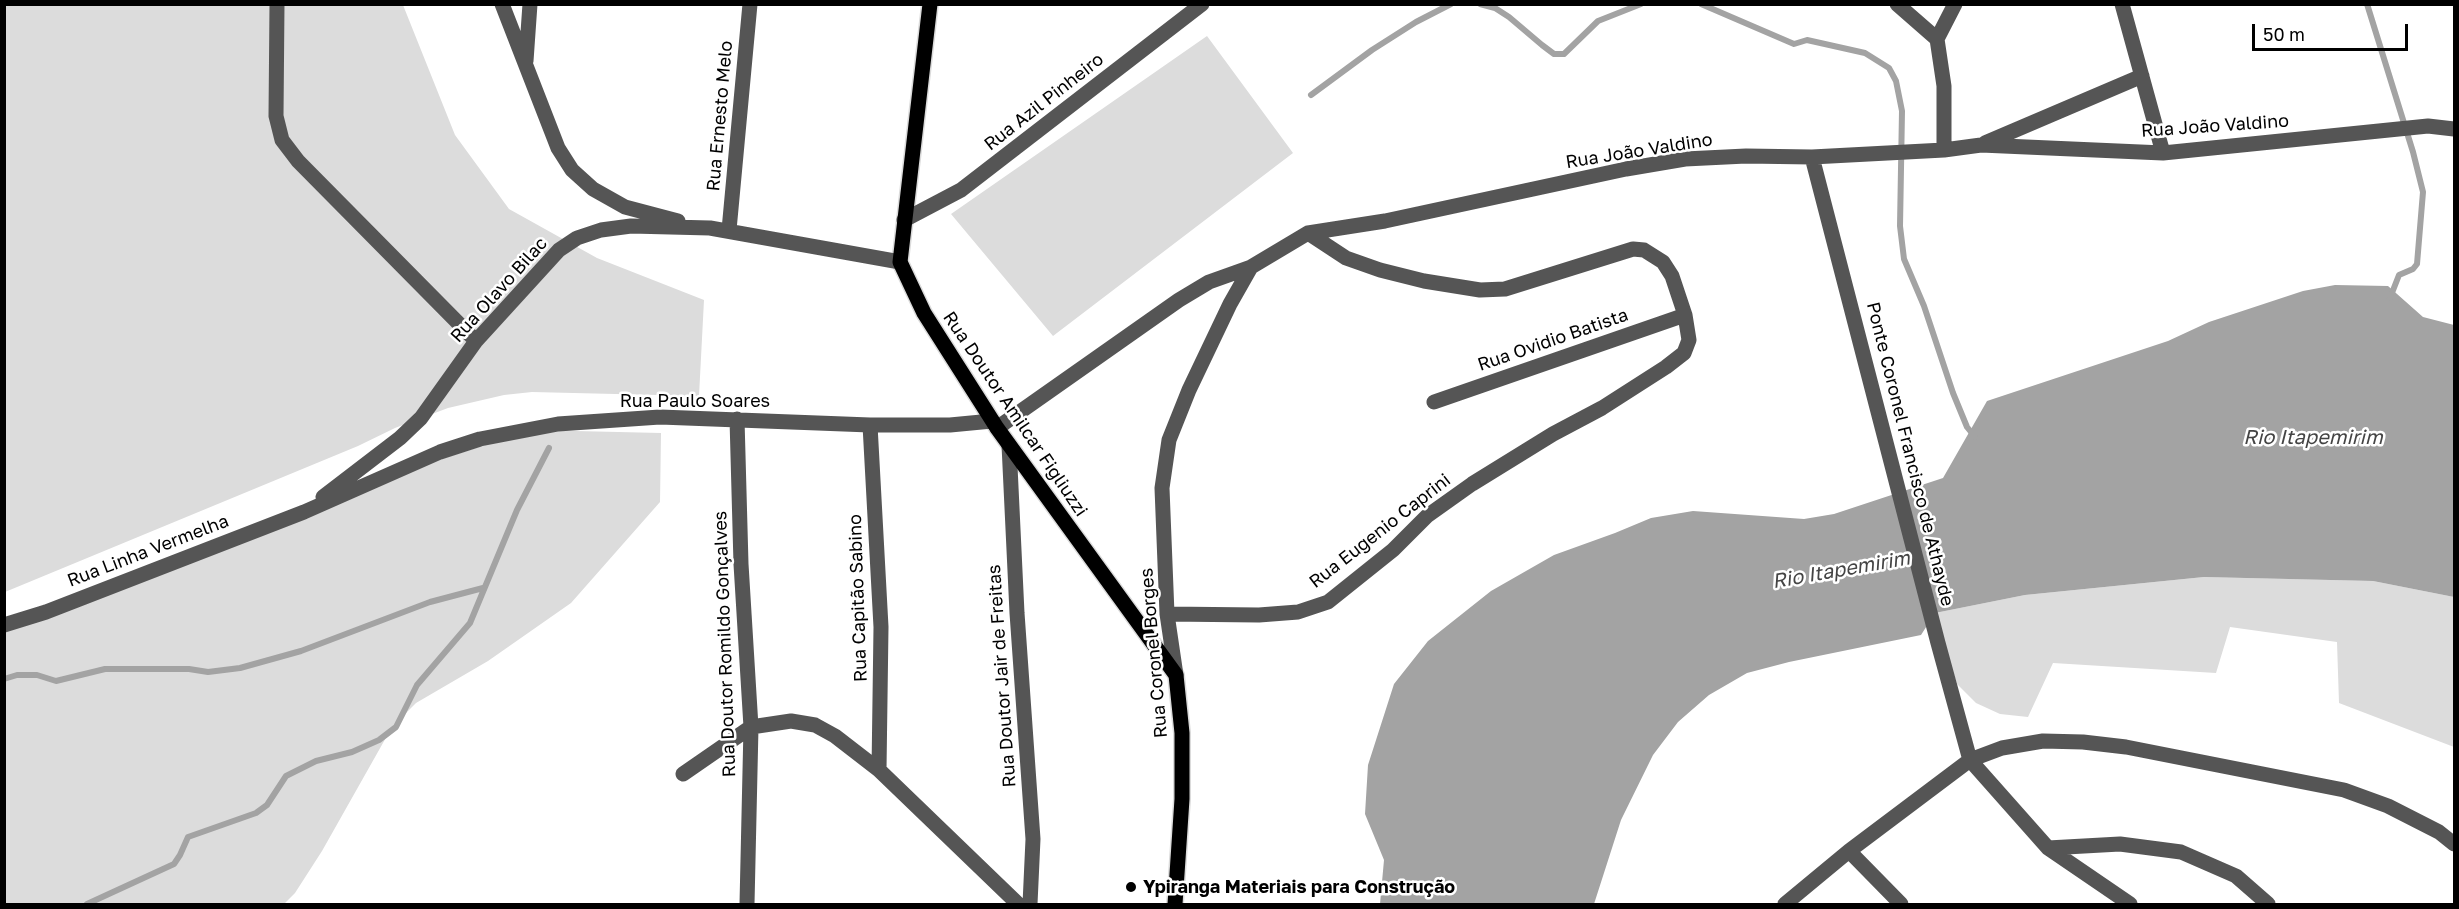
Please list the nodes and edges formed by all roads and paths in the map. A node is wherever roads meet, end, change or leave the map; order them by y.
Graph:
1 (277, 4) edge
2 (502, 4) edge
3 (530, 4) edge
4 (750, 4) edge
5 (930, 4) edge
6 (1202, 4) edge
7 (1897, 4) edge
8 (1955, 4) edge
9 (2122, 4) edge
10 (1937, 39) junction
11 (527, 69) junction
12 (2142, 76) junction
13 (2453, 129) edge
14 (1981, 145) junction
15 (1944, 150) junction
16 (2163, 153) junction
17 (1812, 157) junction
18 (904, 220) junction
19 (710, 228) junction
20 (729, 230) junction
21 (1308, 233) junction
22 (900, 262) junction
23 (1251, 267) junction
24 (1685, 315) junction
25 (476, 341) junction
26 (1434, 402) dead end
27 (737, 419) junction
28 (870, 425) junction
29 (995, 425) junction
30 (1009, 446) junction
31 (304, 512) junction
32 (1167, 614) junction
33 (4, 625) edge
34 (1176, 675) junction
35 (751, 727) junction
36 (1970, 760) junction
37 (879, 770) junction
38 (683, 774) dead end
39 (2454, 844) edge
40 (2048, 848) junction
41 (1849, 851) junction
42 (747, 904) edge
43 (1018, 904) edge
44 (1030, 904) edge
45 (1175, 904) edge
46 (1785, 904) edge
47 (1901, 904) edge
48 (2130, 904) edge
49 (2268, 904) edge

1 - 25 street
2 - 11 street, Rua Olavo Bilac
3 - 11 street
4 - 20 street, Rua Ernesto Melo
5 - 18 main road
6 - 18 street, Rua Azil Pinheiro
7 - 10 street
8 - 10 street
9 - 12 street
10 - 15 street
11 - 19 street, Rua Olavo Bilac
12 - 14 street, Rua João Valdino
12 - 16 street
13 - 16 street, Rua João Valdino
14 - 15 street, Rua João Valdino
14 - 16 street, Rua João Valdino
15 - 17 street, Rua João Valdino
17 - 21 street, Rua João Valdino
17 - 36 street, Ponte Coronel Francisco de Athayde
18 - 22 main road
19 - 20 street, Rua Olavo Bilac
19 - 25 street, Rua Olavo Bilac
20 - 22 street, Rua Olavo Bilac
21 - 23 street, Rua Coronel Borges
21 - 24 street, Rua Eugenio Caprini
22 - 29 main road, Rua Doutor Amilcar Figliuzzi
23 - 29 street
23 - 32 street, Rua Coronel Borges
24 - 26 street, Rua Ovidio Batista
24 - 32 street, Rua Eugenio Caprini
25 - 31 street, Rua Olavo Bilac
27 - 28 street, Rua Paulo Soares
27 - 31 street, Rua Paulo Soares
27 - 35 street, Rua Doutor Romildo Gonçalves
28 - 29 street, Rua Paulo Soares
28 - 37 street, Rua Capitão Sabino
29 - 30 main road, Rua Doutor Amilcar Figliuzzi
30 - 34 main road, Rua Doutor Amilcar Figliuzzi
30 - 44 street, Rua Doutor Jair de Freitas
31 - 33 street, Rua Linha Vermelha
32 - 34 street, Rua Coronel Borges
34 - 45 main road, Rua Coronel Borges
35 - 37 street
35 - 38 street
35 - 42 street, Rua Doutor Romildo Gonçalves
36 - 39 street
36 - 40 street
36 - 41 street
37 - 43 street
40 - 48 street
40 - 49 street
41 - 46 street
41 - 47 street

